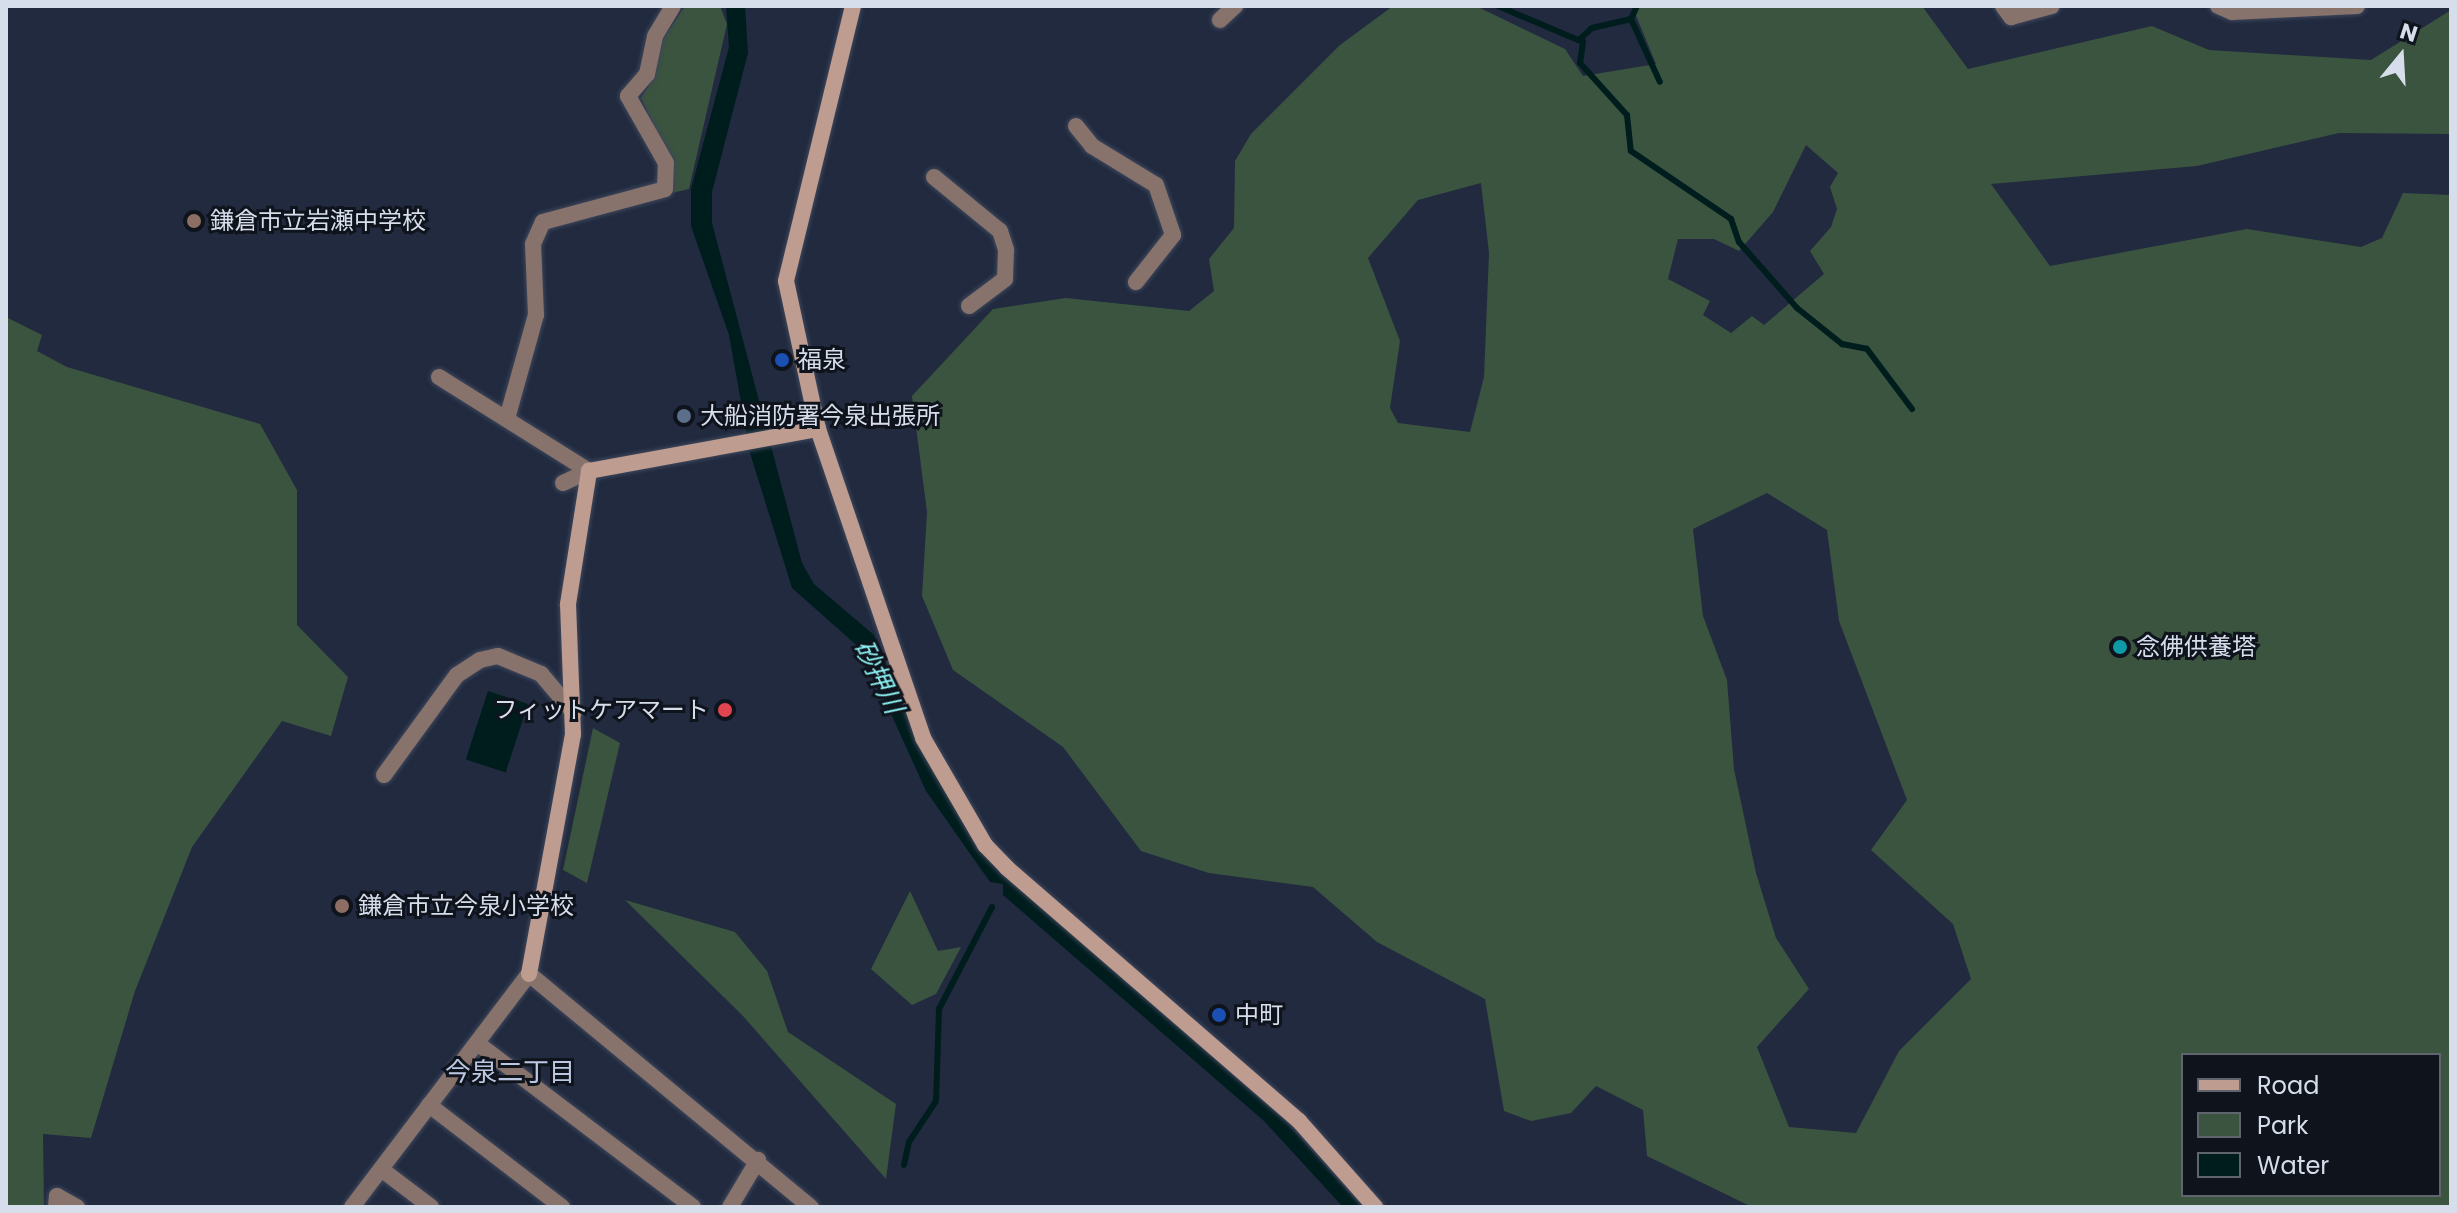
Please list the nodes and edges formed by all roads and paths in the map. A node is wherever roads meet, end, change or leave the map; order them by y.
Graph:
1 (673, 6) edge
2 (853, 6) edge
3 (1235, 6) edge
4 (2003, 6) edge
5 (2052, 6) edge
6 (2218, 6) edge
7 (2357, 6) edge
8 (2269, 9) edge
9 (1220, 20) dead end
10 (1076, 126) dead end
11 (934, 177) dead end
12 (1136, 282) dead end
13 (969, 306) dead end
14 (439, 377) dead end
15 (508, 415) junction
16 (818, 429) junction
17 (589, 471) junction
18 (563, 483) dead end
19 (575, 715) junction
20 (384, 775) dead end
21 (529, 974) junction
22 (477, 1043) junction
23 (429, 1105) junction
24 (758, 1160) junction
25 (381, 1169) junction
26 (56, 1207) edge
27 (77, 1207) edge
28 (352, 1207) edge
29 (431, 1207) edge
30 (562, 1207) edge
31 (693, 1207) edge
32 (730, 1207) edge
33 (811, 1207) edge
34 (1375, 1207) edge

1 - 15 street
2 - 16 street
3 - 9 street
4 - 5 street
6 - 8 street
7 - 8 street
10 - 12 street
11 - 13 street
14 - 15 street
15 - 17 street
16 - 17 street
16 - 34 street
17 - 18 street
17 - 19 street
19 - 20 street
19 - 21 street
21 - 22 street
21 - 24 street
22 - 23 street
22 - 31 street
23 - 25 street
23 - 30 street
24 - 32 street
24 - 33 street
25 - 28 street
25 - 29 street
26 - 27 street

